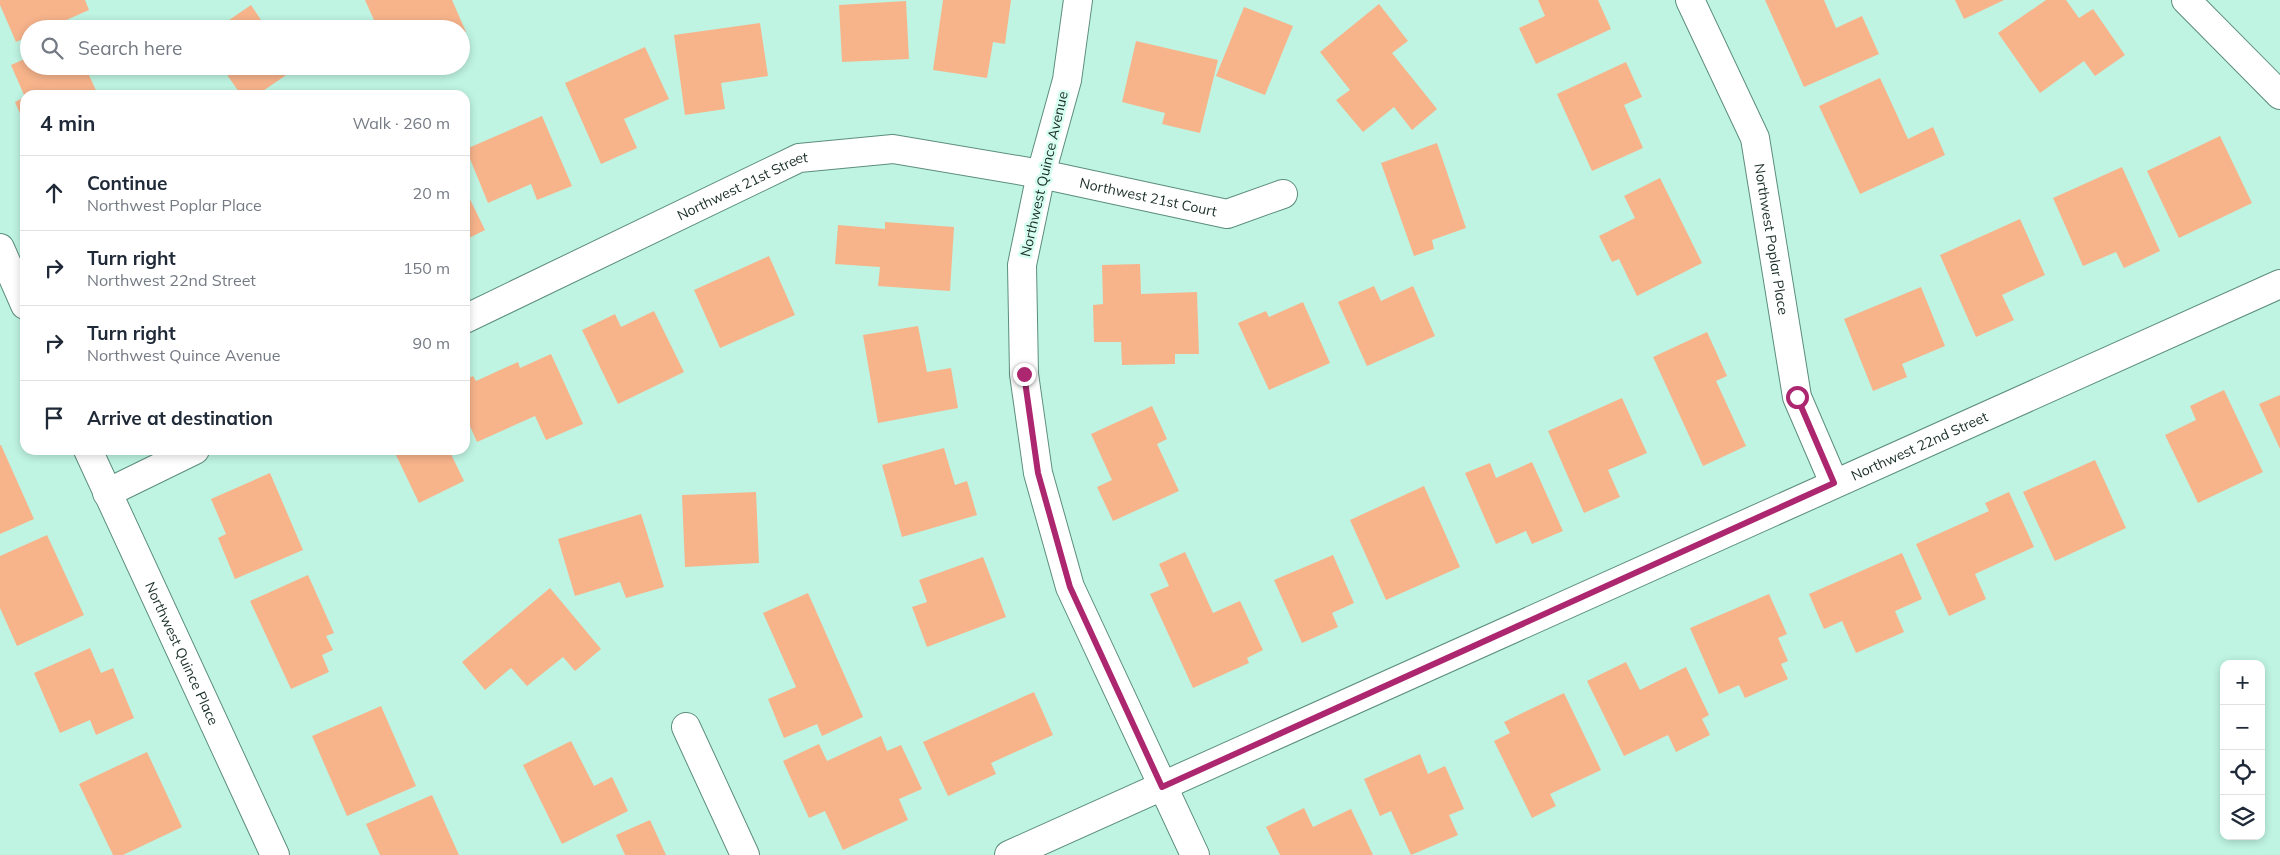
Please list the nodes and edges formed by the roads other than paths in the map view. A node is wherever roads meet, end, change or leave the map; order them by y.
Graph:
1 (1078, 0) edge
2 (1690, 0) edge
3 (2186, 0) edge
4 (2280, 95) edge
5 (1041, 174) junction
6 (1283, 194) dead end
7 (0, 248) edge
8 (2280, 284) edge
9 (20, 294) edge
10 (470, 318) edge
11 (90, 455) edge
12 (185, 455) edge
13 (1834, 483) junction
14 (107, 493) junction
15 (686, 727) dead end
16 (1162, 787) junction
17 (276, 855) edge
18 (745, 855) edge
19 (1009, 855) edge
20 (1195, 855) edge

1 - 5 street, Northwest Quince Avenue
2 - 13 street, Northwest Poplar Place
3 - 4 street
5 - 6 street, Northwest 21st Court
5 - 10 street, Northwest 21st Street
5 - 16 street, Northwest Quince Avenue
7 - 9 street
8 - 13 street, Northwest 22nd Street
11 - 14 street, Northwest Quince Place
12 - 14 street
13 - 16 street, Northwest 22nd Street
14 - 17 street, Northwest Quince Place
15 - 18 street
16 - 19 street, Northwest 22nd Street
16 - 20 street, Northwest Quince Avenue

